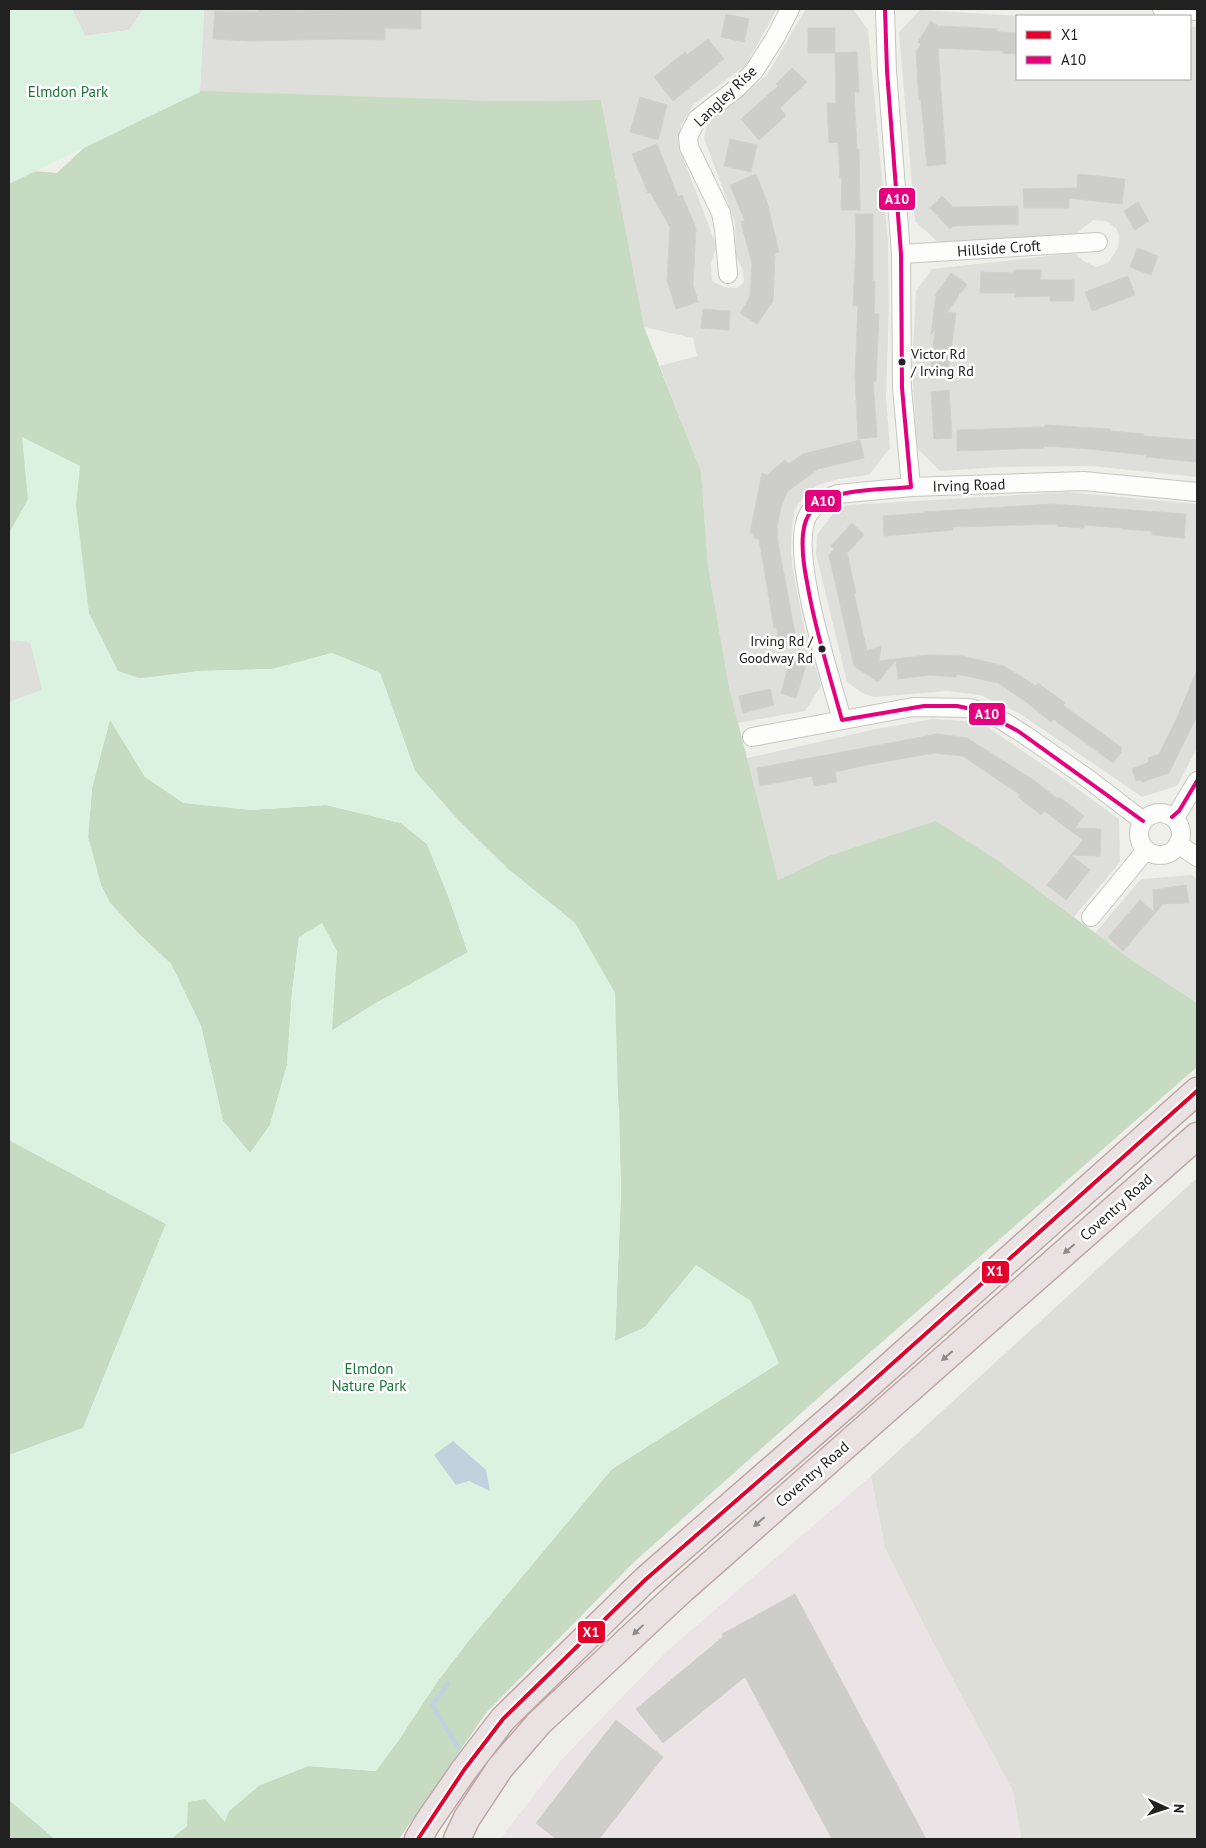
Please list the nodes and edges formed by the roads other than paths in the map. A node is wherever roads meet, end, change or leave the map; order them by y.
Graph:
1 (790, 9) edge
2 (887, 9) edge
3 (1162, 9) edge
4 (1197, 11) edge
5 (1098, 242) dead end
6 (901, 254) junction
7 (728, 274) dead end
8 (911, 487) junction
9 (1197, 492) edge
10 (842, 720) junction
11 (752, 738) dead end
12 (1197, 781) edge
13 (1172, 817) junction
14 (1143, 821) junction
15 (1178, 844) junction
16 (1146, 850) junction
17 (1197, 857) edge
18 (1091, 917) dead end
19 (1197, 1091) edge
20 (1197, 1136) edge
21 (459, 1832) edge
22 (418, 1839) edge

1 - 7 street, Langley Rise
2 - 6 street
3 - 4 street
5 - 6 street, Hillside Croft
6 - 8 street
8 - 9 street, Irving Road
8 - 10 street, Irving Road
10 - 11 street
10 - 14 street
12 - 13 street
13 - 14 street
13 - 15 street
14 - 16 street
15 - 16 street
15 - 17 street
16 - 18 street
19 - 22 highway, Coventry Road
20 -> 21 highway, Coventry Road

